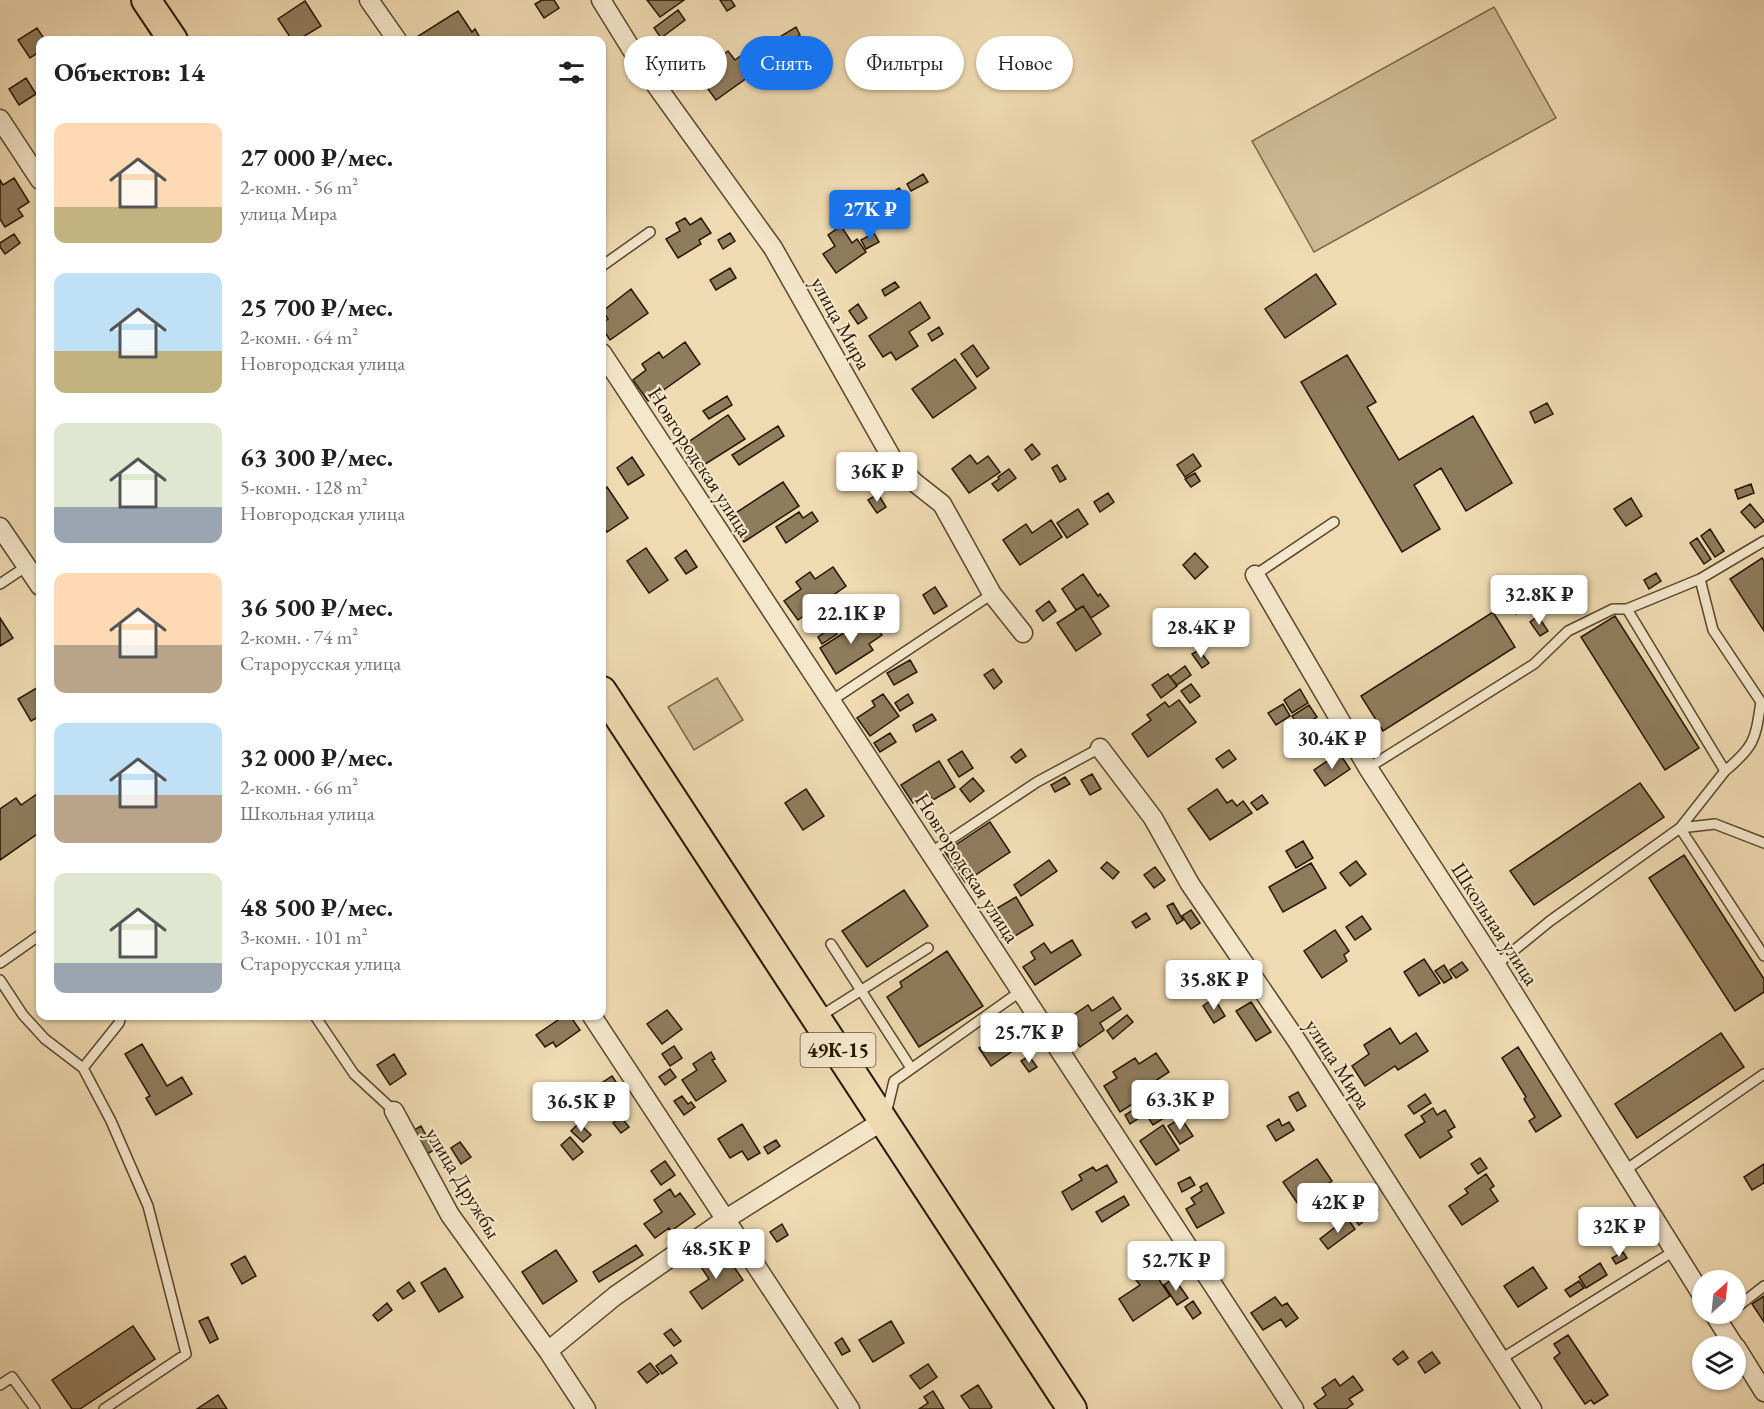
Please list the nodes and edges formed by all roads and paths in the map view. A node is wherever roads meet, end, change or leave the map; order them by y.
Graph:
1 (146, 0) edge
2 (369, 0) edge
3 (601, 0) edge
4 (170, 36) edge
5 (394, 36) edge
6 (0, 119) edge
7 (36, 174) edge
8 (650, 232) dead end
9 (606, 263) edge
10 (606, 360) edge
11 (1334, 522) dead end
12 (0, 527) edge
13 (1764, 541) edge
14 (34, 561) edge
15 (1255, 575) joint
16 (1700, 579) junction
17 (0, 584) edge
18 (992, 594) junction
19 (1626, 609) junction
20 (1023, 633) dead end
21 (831, 701) junction
22 (606, 703) edge
23 (1100, 748) joint
24 (1368, 768) junction
25 (1725, 771) junction
26 (1680, 828) junction
27 (1764, 843) edge
28 (930, 853) junction
29 (36, 938) edge
30 (831, 944) dead end
31 (928, 948) dead end
32 (1764, 956) edge
33 (0, 963) edge
34 (1496, 965) junction
35 (0, 980) edge
36 (861, 990) junction
37 (1021, 992) junction
38 (817, 1018) junction
39 (120, 1020) edge
40 (318, 1020) edge
41 (595, 1020) edge
42 (83, 1068) junction
43 (911, 1068) junction
44 (1764, 1074) edge
45 (394, 1111) joint
46 (884, 1120) junction
47 (1624, 1171) junction
48 (726, 1219) junction
49 (1674, 1251) junction
50 (1692, 1279) edge
51 (1764, 1286) edge
52 (1746, 1300) edge
53 (548, 1351) junction
54 (1501, 1359) junction
55 (1746, 1364) edge
56 (0, 1385) edge
57 (1764, 1392) edge
58 (34, 1409) edge
59 (104, 1409) edge
60 (586, 1409) edge
61 (850, 1409) edge
62 (1072, 1409) edge
63 (1294, 1409) edge
64 (1532, 1409) edge

1 - 4 main road
2 - 5 street
3 - 18 street, улица Мира
6 - 7 street
8 - 9 lane
10 - 21 street, Новгородская улица
11 - 15 lane
12 - 14 street
13 - 16 lane
14 - 17 lane
15 - 24 street, Школьная улица
16 - 19 lane
16 - 25 lane
18 - 20 street, улица Мира
18 - 21 lane
19 - 24 lane
19 - 25 lane
21 - 28 street, Новгородская улица
22 - 38 main road, 49К-15
23 - 28 lane
23 - 54 street, улица Мира
24 - 34 street, Школьная улица
25 - 26 lane
26 - 27 lane
26 - 32 lane
26 - 34 lane
28 - 37 street, Новгородская улица
29 - 33 lane
30 - 36 lane
31 - 36 lane
34 - 47 street, Школьная улица
35 - 42 lane
36 - 38 lane
36 - 43 lane
37 - 43 lane
37 - 63 street, Новгородская улица
38 - 46 main road, 49К-15
39 - 42 lane
40 - 45 lane, улица Дружбы
41 - 48 street
42 - 59 lane
43 - 46 lane
44 - 47 lane
45 - 53 street, улица Дружбы
46 - 48 street
46 - 62 main road, 49К-15
47 - 49 street, Школьная улица
48 - 53 street
48 - 61 street
49 - 50 street, Школьная улица
49 - 54 lane
51 - 52 lane
53 - 60 street, улица Дружбы
54 - 64 street, улица Мира
55 - 57 street
56 - 58 lane

